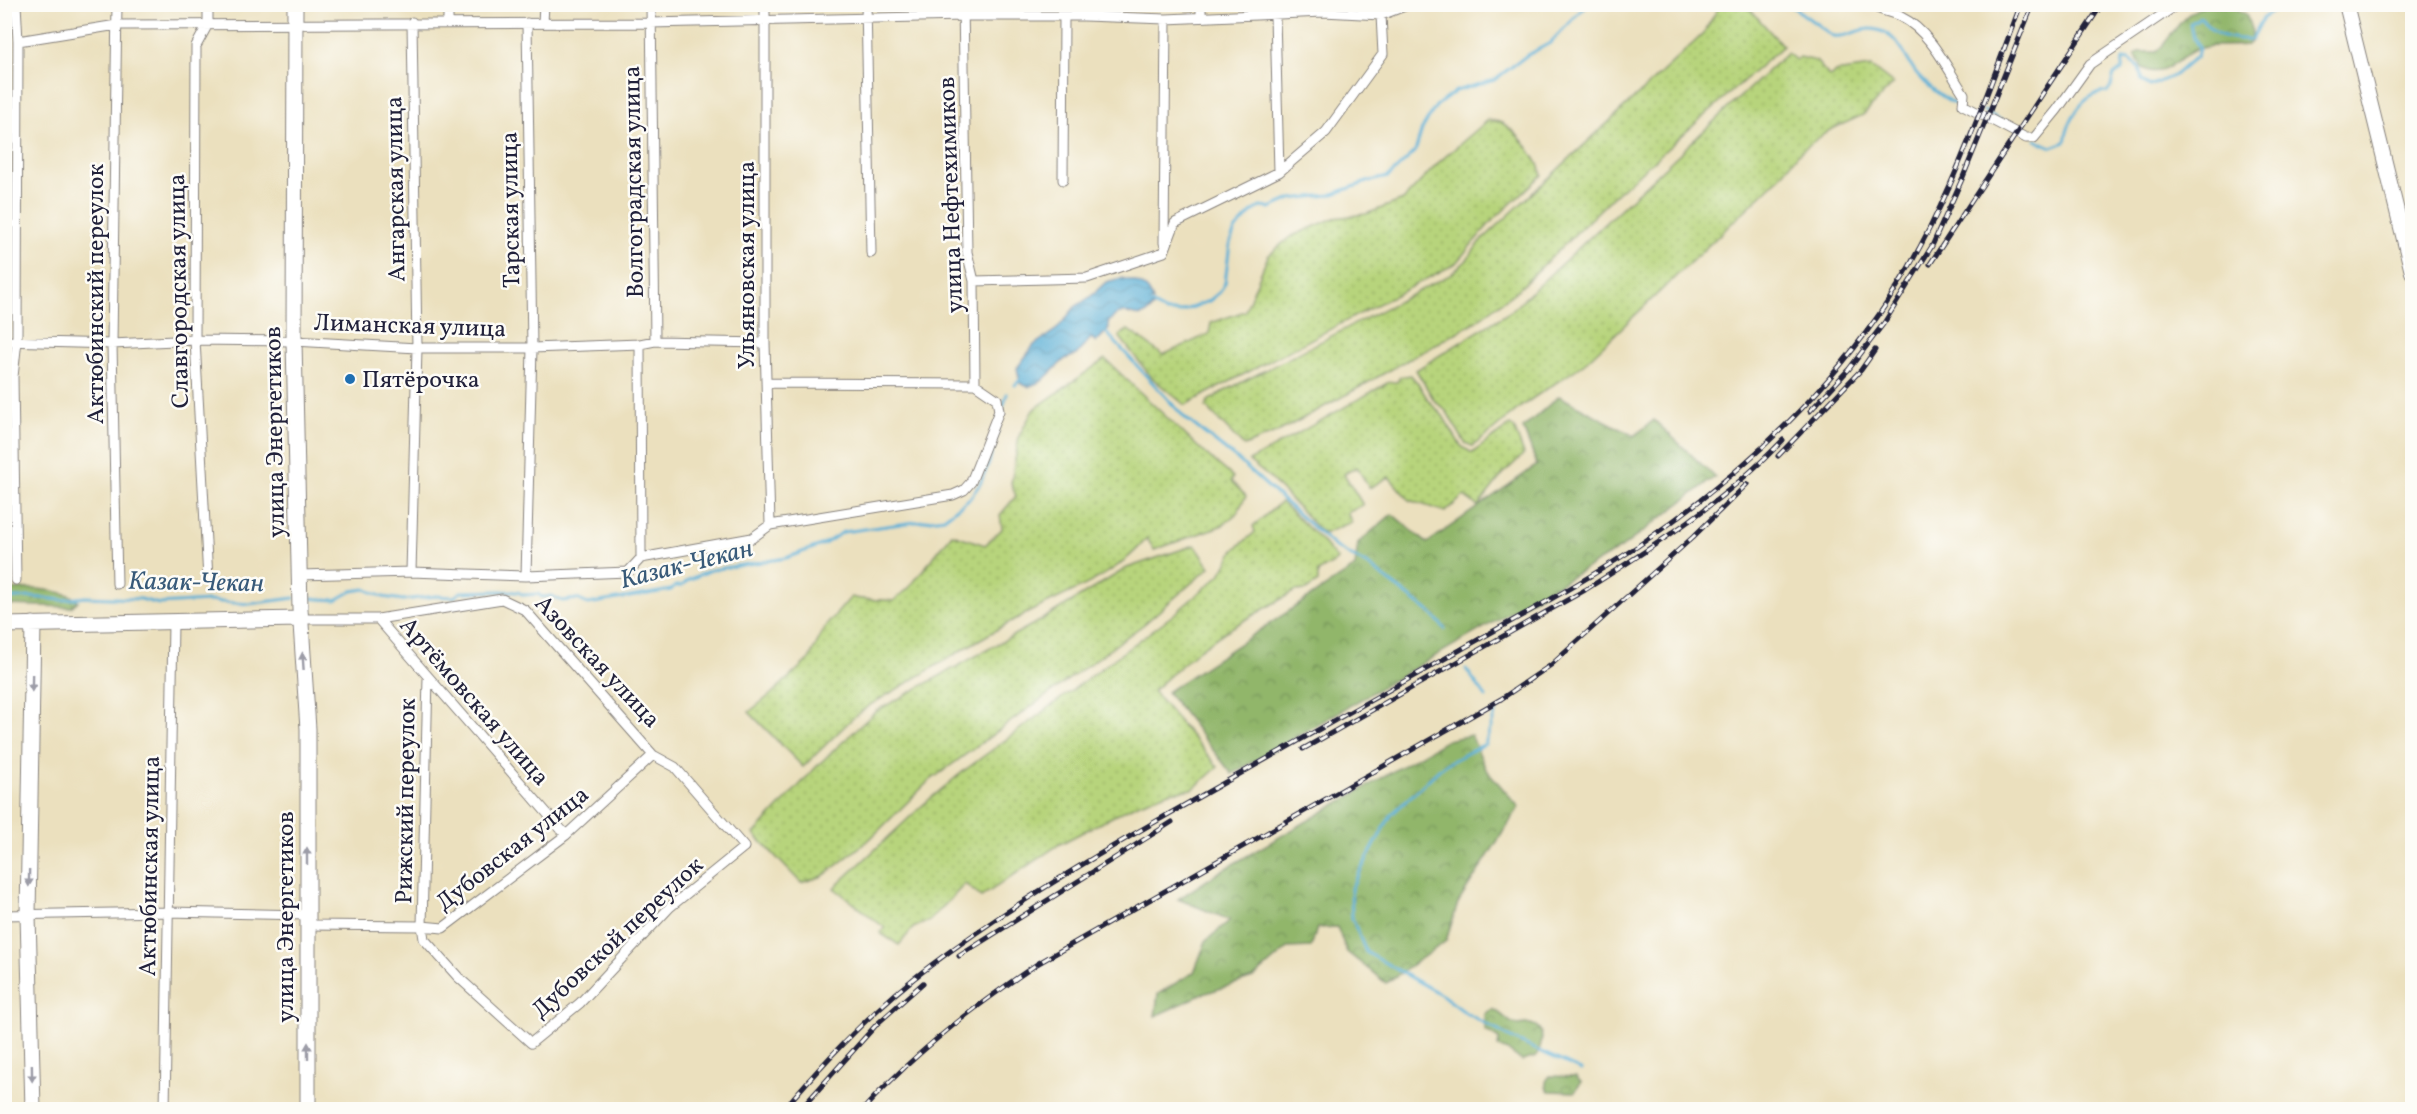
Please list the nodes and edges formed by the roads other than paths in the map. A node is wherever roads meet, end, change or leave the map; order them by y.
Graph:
1 (16, 4) edge
2 (117, 4) edge
3 (208, 4) edge
4 (295, 4) edge
5 (448, 4) edge
6 (544, 4) edge
7 (651, 4) edge
8 (765, 4) edge
9 (866, 4) edge
10 (963, 4) edge
11 (1084, 4) edge
12 (1201, 4) edge
13 (1410, 4) edge
14 (1870, 4) edge
15 (2178, 4) edge
16 (2346, 4) edge
17 (1323, 8) edge
18 (1275, 15) junction
19 (1381, 15) junction
20 (964, 16) junction
21 (1084, 16) junction
22 (1064, 17) junction
23 (1201, 17) junction
24 (1166, 19) junction
25 (866, 20) junction
26 (765, 21) junction
27 (412, 22) junction
28 (295, 23) junction
29 (448, 23) junction
30 (527, 23) junction
31 (543, 23) junction
32 (650, 23) junction
33 (208, 24) junction
34 (117, 25) junction
35 (18, 41) junction
36 (1279, 172) junction
37 (1063, 180) dead end
38 (1164, 252) junction
39 (871, 253) dead end
40 (2412, 272) edge
41 (974, 281) junction
42 (17, 340) junction
43 (195, 340) junction
44 (4, 341) edge
45 (294, 341) junction
46 (655, 341) junction
47 (765, 343) junction
48 (112, 344) junction
49 (640, 344) junction
50 (417, 348) junction
51 (532, 348) junction
52 (766, 383) junction
53 (975, 384) junction
54 (770, 525) junction
55 (641, 558) junction
56 (411, 572) junction
57 (526, 576) junction
58 (208, 579) dead end
59 (300, 579) junction
60 (16, 580) dead end
61 (117, 584) dead end
62 (300, 614) junction
63 (378, 619) junction
64 (173, 623) junction
65 (33, 624) junction
66 (4, 625) edge
67 (428, 677) junction
68 (653, 755) junction
69 (566, 835) junction
70 (744, 848) joint
71 (168, 912) junction
72 (4, 915) edge
73 (28, 915) junction
74 (307, 920) junction
75 (422, 926) junction
76 (33, 1110) edge
77 (165, 1110) edge
78 (308, 1110) edge

1 - 35 street
2 - 34 street, Актюбинский переулок
3 - 33 street, Славгородская улица
4 - 28 main road, улица Энергетиков
5 - 29 street
6 - 31 street
7 - 32 street, Волгоградская улица
8 - 26 street, Ульяновская улица
9 - 25 street
10 - 20 street, улица Нефтехимиков
11 - 21 street
12 - 23 street
13 - 19 street
14 - 15 street
16 - 40 main road
17 - 18 street
17 - 19 street
18 - 23 street
18 - 36 street
19 - 36 street
20 - 22 street
20 - 25 street
20 - 41 street, улица Нефтехимиков
21 - 22 street
21 - 24 street
22 - 37 street
23 - 24 street
24 - 38 street
25 - 26 street
25 - 39 street
26 - 32 street
26 - 47 street, Ульяновская улица
27 - 28 street
27 - 29 street
27 - 50 street, Ангарская улица
28 - 33 street
28 - 45 main road, улица Энергетиков
29 - 30 street
30 - 31 street
30 - 51 street, Тарская улица
31 - 32 street
32 - 46 street, Волгоградская улица
33 - 34 street
33 - 43 street, Славгородская улица
34 - 35 street
34 - 48 street, Актюбинский переулок
35 - 42 street
36 - 38 street
38 - 41 street
41 - 53 street, улица Нефтехимиков
42 - 44 street, Лиманская улица
42 - 48 street, Лиманская улица
42 - 60 street
43 - 45 street, Лиманская улица
43 - 48 street, Лиманская улица
43 - 58 street, Славгородская улица
45 - 50 street, Лиманская улица
45 - 59 main road, улица Энергетиков
46 - 47 street, Лиманская улица
46 - 49 street, Лиманская улица
47 - 52 street, Ульяновская улица
48 - 61 street, Актюбинский переулок
49 - 51 street, Лиманская улица
49 - 55 street
50 - 51 street, Лиманская улица
50 - 56 street, Ангарская улица
51 - 57 street, Тарская улица
52 - 53 street
52 - 54 street, Ульяновская улица
53 - 54 street
54 - 55 street
55 - 57 street
56 - 57 street
56 - 59 street
59 - 62 main road, улица Энергетиков
62 - 63 street, Азовская улица
62 - 64 main road, Азовская улица
74 -> 62 main road, улица Энергетиков
63 - 67 street, Артёмовская улица
63 - 68 street, Азовская улица
64 - 65 main road, Азовская улица
64 - 71 street, Актюбинская улица
65 - 66 main road, Азовская улица
65 -> 73 main road
67 - 69 street, Артёмовская улица
67 - 75 street, Рижский переулок
68 - 69 street, Дубовская улица
68 - 70 street, Азовская улица
69 - 75 street, Дубовская улица
70 - 75 street, Дубовской переулок
71 - 73 street, Дубовская улица
71 - 74 street, Дубовская улица
71 - 77 street, Актюбинская улица
72 - 73 street, Дубовская улица
73 -> 76 main road
74 - 75 street, Дубовская улица
78 -> 74 main road, улица Энергетиков

